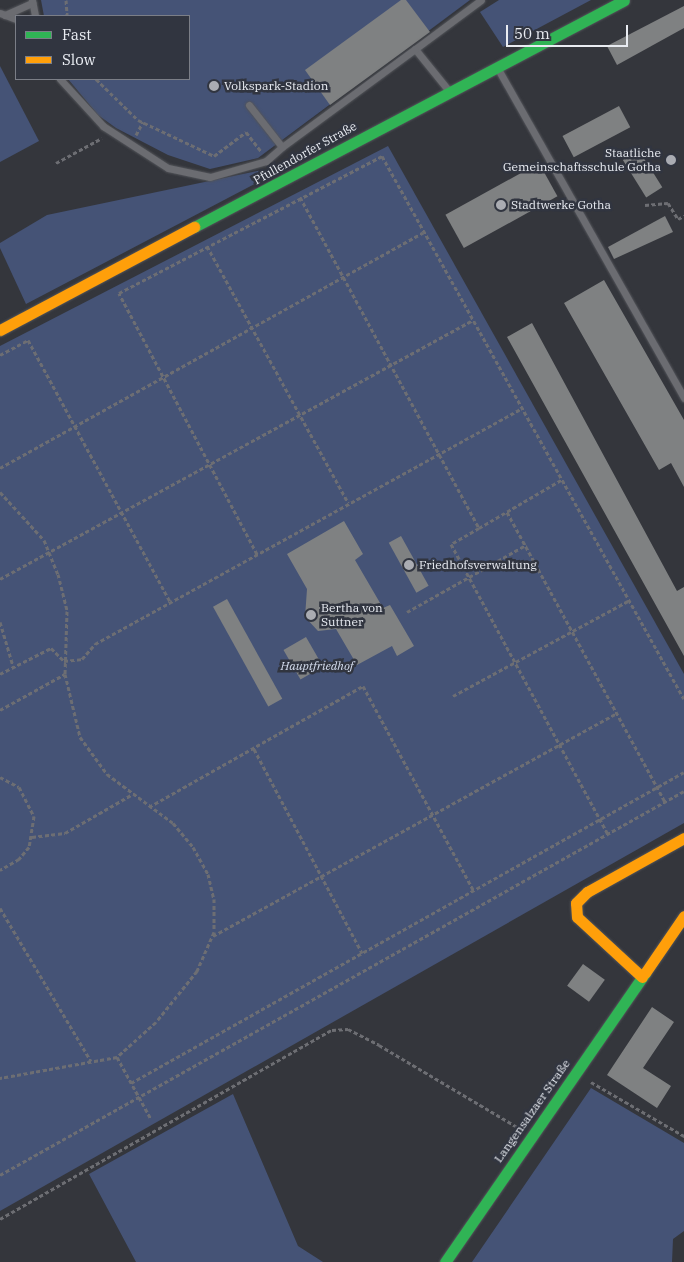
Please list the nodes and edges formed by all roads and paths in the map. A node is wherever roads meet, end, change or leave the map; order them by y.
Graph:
1 (66, 0) edge
2 (481, 0) edge
3 (624, 0) edge
4 (32, 1) edge
5 (2, 14) edge
6 (34, 15) edge
7 (67, 15) edge
8 (15, 19) edge
9 (415, 49) junction
10 (497, 67) junction
11 (61, 80) edge
12 (97, 80) edge
13 (449, 92) junction
14 (250, 105) dead end
15 (112, 133) junction
16 (282, 147) junction
17 (268, 159) junction
18 (56, 163) dead end
19 (290, 178) junction
20 (301, 198) junction
21 (646, 205) dead end
22 (684, 216) edge
23 (424, 233) junction
24 (207, 246) junction
25 (344, 278) junction
26 (473, 320) junction
27 (253, 329) junction
28 (0, 330) edge
29 (0, 355) edge
30 (392, 365) junction
31 (164, 376) junction
32 (684, 398) edge
33 (523, 408) junction
34 (299, 415) junction
35 (73, 426) junction
36 (439, 453) junction
37 (210, 463) junction
38 (0, 468) edge
39 (563, 479) junction
40 (0, 492) edge
41 (348, 503) junction
42 (507, 512) junction
43 (120, 514) junction
44 (479, 528) junction
45 (526, 545) junction
46 (49, 552) junction
47 (257, 554) junction
48 (469, 577) junction
49 (0, 579) edge
50 (630, 600) junction
51 (170, 602) junction
52 (407, 612) dead end
53 (0, 622) edge
54 (572, 632) junction
55 (64, 661) junction
56 (516, 662) junction
57 (13, 666) junction
58 (0, 674) edge
59 (65, 674) junction
60 (453, 696) dead end
61 (684, 699) edge
62 (0, 710) edge
63 (617, 713) junction
64 (560, 745) junction
65 (254, 749) junction
66 (684, 772) edge
67 (0, 777) edge
68 (658, 787) junction
69 (684, 792) edge
70 (132, 795) junction
71 (665, 802) junction
72 (149, 807) junction
73 (433, 815) junction
74 (600, 819) junction
75 (608, 834) junction
76 (32, 837) junction
77 (684, 838) edge
78 (0, 870) edge
79 (321, 876) junction
80 (474, 891) junction
81 (0, 908) edge
82 (684, 916) edge
83 (212, 936) junction
84 (362, 953) junction
85 (642, 977) junction
86 (117, 1058) junction
87 (91, 1061) junction
88 (0, 1078) edge
89 (130, 1082) junction
90 (591, 1082) dead end
91 (139, 1097) junction
92 (151, 1119) dead end
93 (531, 1135) junction
94 (684, 1136) edge
95 (0, 1175) edge
96 (0, 1219) edge
97 (445, 1262) edge

1 - 7 path
2 - 9 lane
3 - 10 street, Pfullendorfer Straße
4 - 5 lane
4 - 6 lane
5 - 8 lane
9 - 13 lane
9 - 16 lane
10 - 13 street, Pfullendorfer Straße
10 - 32 lane
11 - 15 lane
12 - 17 path
13 - 19 street, Pfullendorfer Straße
14 - 16 lane
15 - 17 lane
15 - 18 path
16 - 17 lane
19 - 20 path
19 - 28 street, Pfullendorfer Straße
20 - 23 path
20 - 24 path
20 - 25 path
21 - 22 path
23 - 25 path
23 - 26 path
24 - 27 path
24 - 31 path
25 - 27 path
25 - 30 path
26 - 30 path
26 - 33 path
27 - 31 path
27 - 34 path
29 - 35 path
30 - 34 path
30 - 36 path
31 - 35 path
31 - 37 path
33 - 36 path
33 - 39 path
34 - 37 path
34 - 41 path
35 - 38 path
35 - 43 path
36 - 41 path
36 - 44 path
37 - 43 path
37 - 47 path
39 - 42 path
39 - 50 path
40 - 46 path
41 - 47 path
42 - 44 path
42 - 45 path
43 - 46 path
43 - 51 path
44 - 48 path
45 - 48 path
45 - 54 path
46 - 49 path
46 - 55 path
47 - 51 path
48 - 52 path
48 - 56 path
50 - 54 path
50 - 61 path
51 - 55 path
53 - 57 path
54 - 56 path
54 - 63 path
55 - 57 path
55 - 59 path
56 - 60 path
56 - 64 path
57 - 58 path
59 - 62 path
59 - 70 path
63 - 64 path
63 - 68 path
64 - 73 path
64 - 74 path
65 - 72 path
65 - 73 path
65 - 79 path
66 - 68 path
67 - 76 path
68 - 71 path
68 - 74 path
69 - 71 path
70 - 72 path
70 - 76 path
71 - 75 path
72 - 83 path
73 - 79 path
73 - 80 path
74 - 75 path
74 - 80 path
75 - 91 path
76 - 78 path
77 - 85 street
79 - 83 path
79 - 84 path
80 - 84 path
81 - 87 path
82 - 85 street, Langensalzaer Straße
83 - 86 path
84 - 89 path
85 - 93 street, Langensalzaer Straße
86 - 87 path
86 - 89 path
87 - 88 path
89 - 91 path
90 - 94 path
91 - 92 path
91 - 95 path
93 - 96 path
93 - 97 street, Langensalzaer Straße

